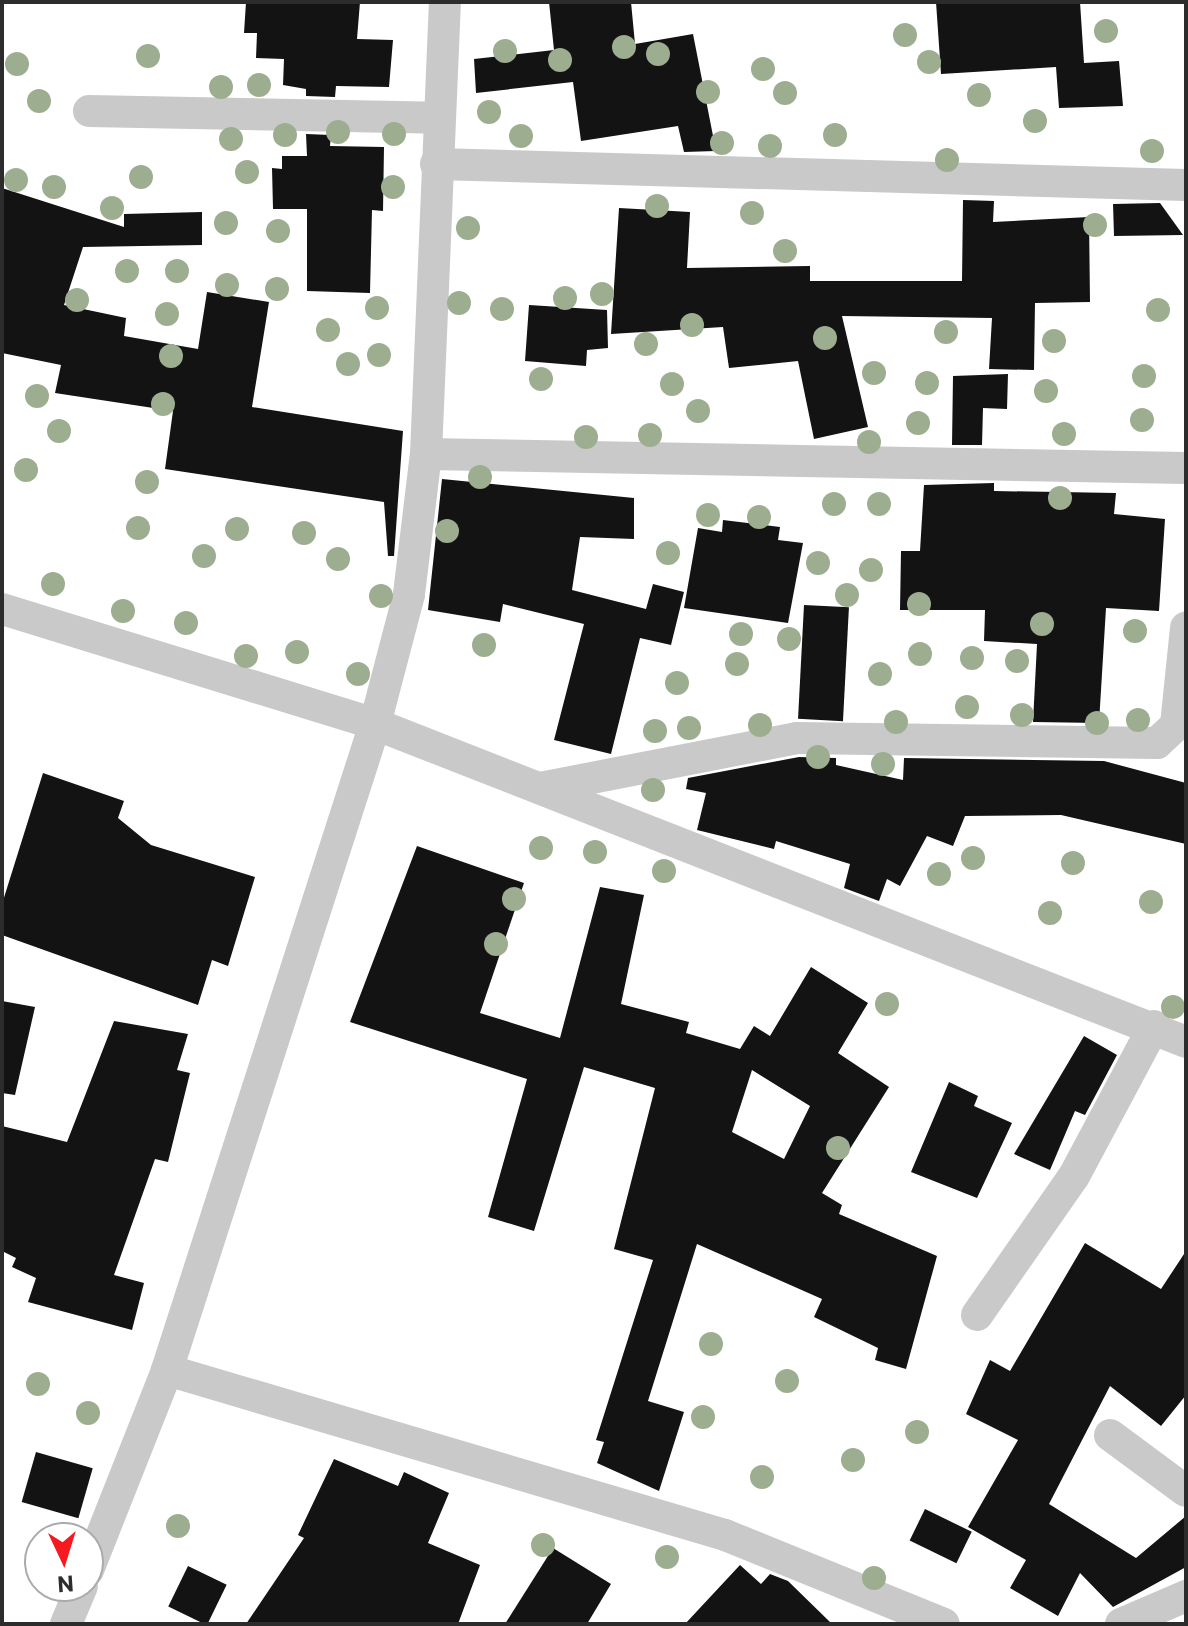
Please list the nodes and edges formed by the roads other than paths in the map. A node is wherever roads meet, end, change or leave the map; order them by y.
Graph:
1 (445, 2) edge
2 (89, 111) dead end
3 (438, 118) junction
4 (436, 164) junction
5 (1186, 185) edge
6 (426, 454) junction
7 (1186, 468) edge
8 (2, 609) edge
9 (1186, 628) edge
10 (375, 724) junction
11 (1171, 748) edge
12 (540, 788) junction
13 (1154, 1026) junction
14 (1186, 1042) edge
15 (977, 1315) dead end
16 (167, 1370) junction
17 (1110, 1435) dead end
18 (1186, 1491) edge
19 (104, 1529) edge
20 (1186, 1596) edge
21 (75, 1602) edge
22 (66, 1624) edge
23 (944, 1624) edge
24 (1121, 1624) edge

1 - 3 street
2 - 3 street
3 - 4 street
4 - 5 street
4 - 6 street
6 - 7 street
6 - 10 street
8 - 10 street
9 - 11 street
10 - 12 street
10 - 16 street
11 - 12 street
12 - 13 street
13 - 14 street
13 - 15 street
16 - 19 street
16 - 23 street
17 - 18 street
20 - 24 street
21 - 22 street

